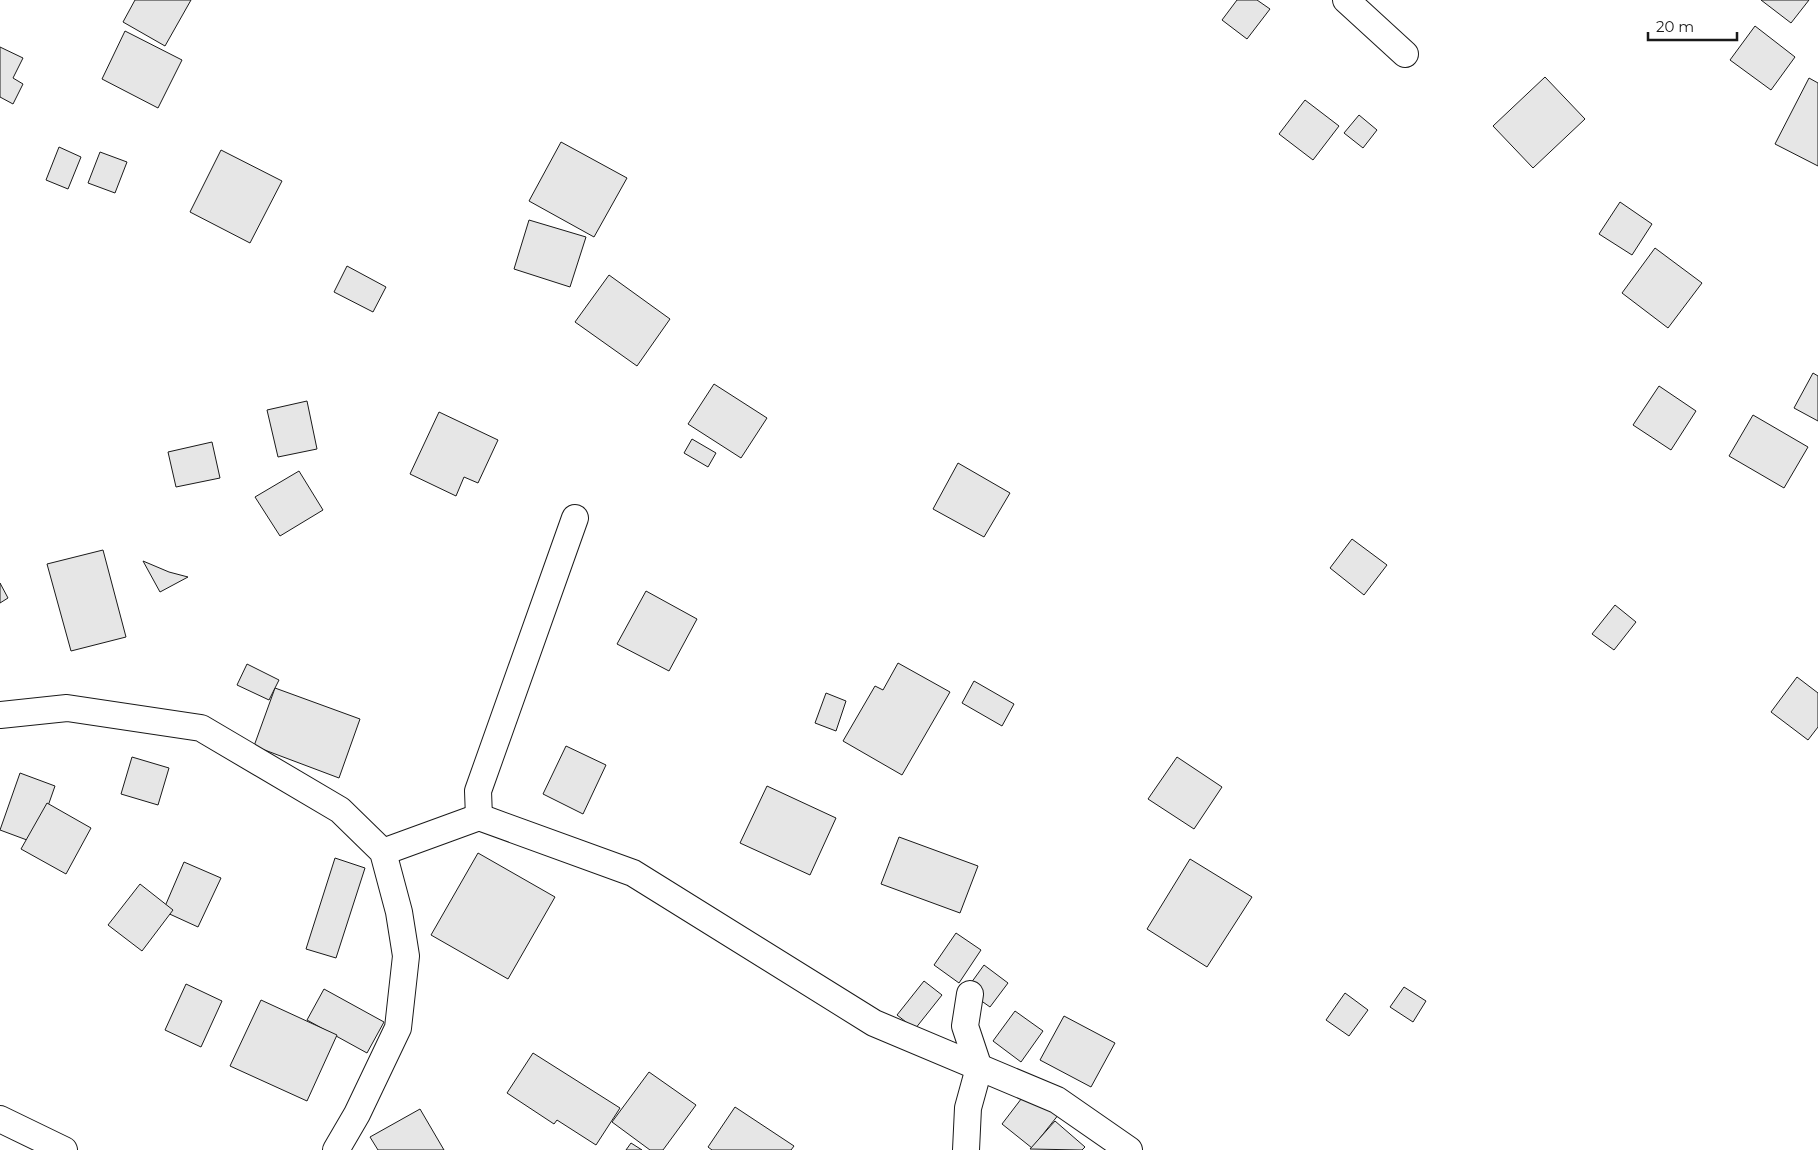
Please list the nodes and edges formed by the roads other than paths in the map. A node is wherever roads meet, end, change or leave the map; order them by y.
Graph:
1 (1346, 0) edge
2 (1404, 54) dead end
3 (575, 518) dead end
4 (0, 715) edge
5 (479, 817) junction
6 (383, 852) junction
7 (970, 994) dead end
8 (979, 1068) junction
9 (0, 1119) edge
10 (64, 1150) edge
11 (336, 1150) edge
12 (966, 1150) edge
13 (1129, 1150) edge

1 - 2 street
3 - 5 street
4 - 6 street
5 - 6 street
5 - 8 street
6 - 11 street
7 - 8 street
8 - 12 street
8 - 13 street
9 - 10 street

